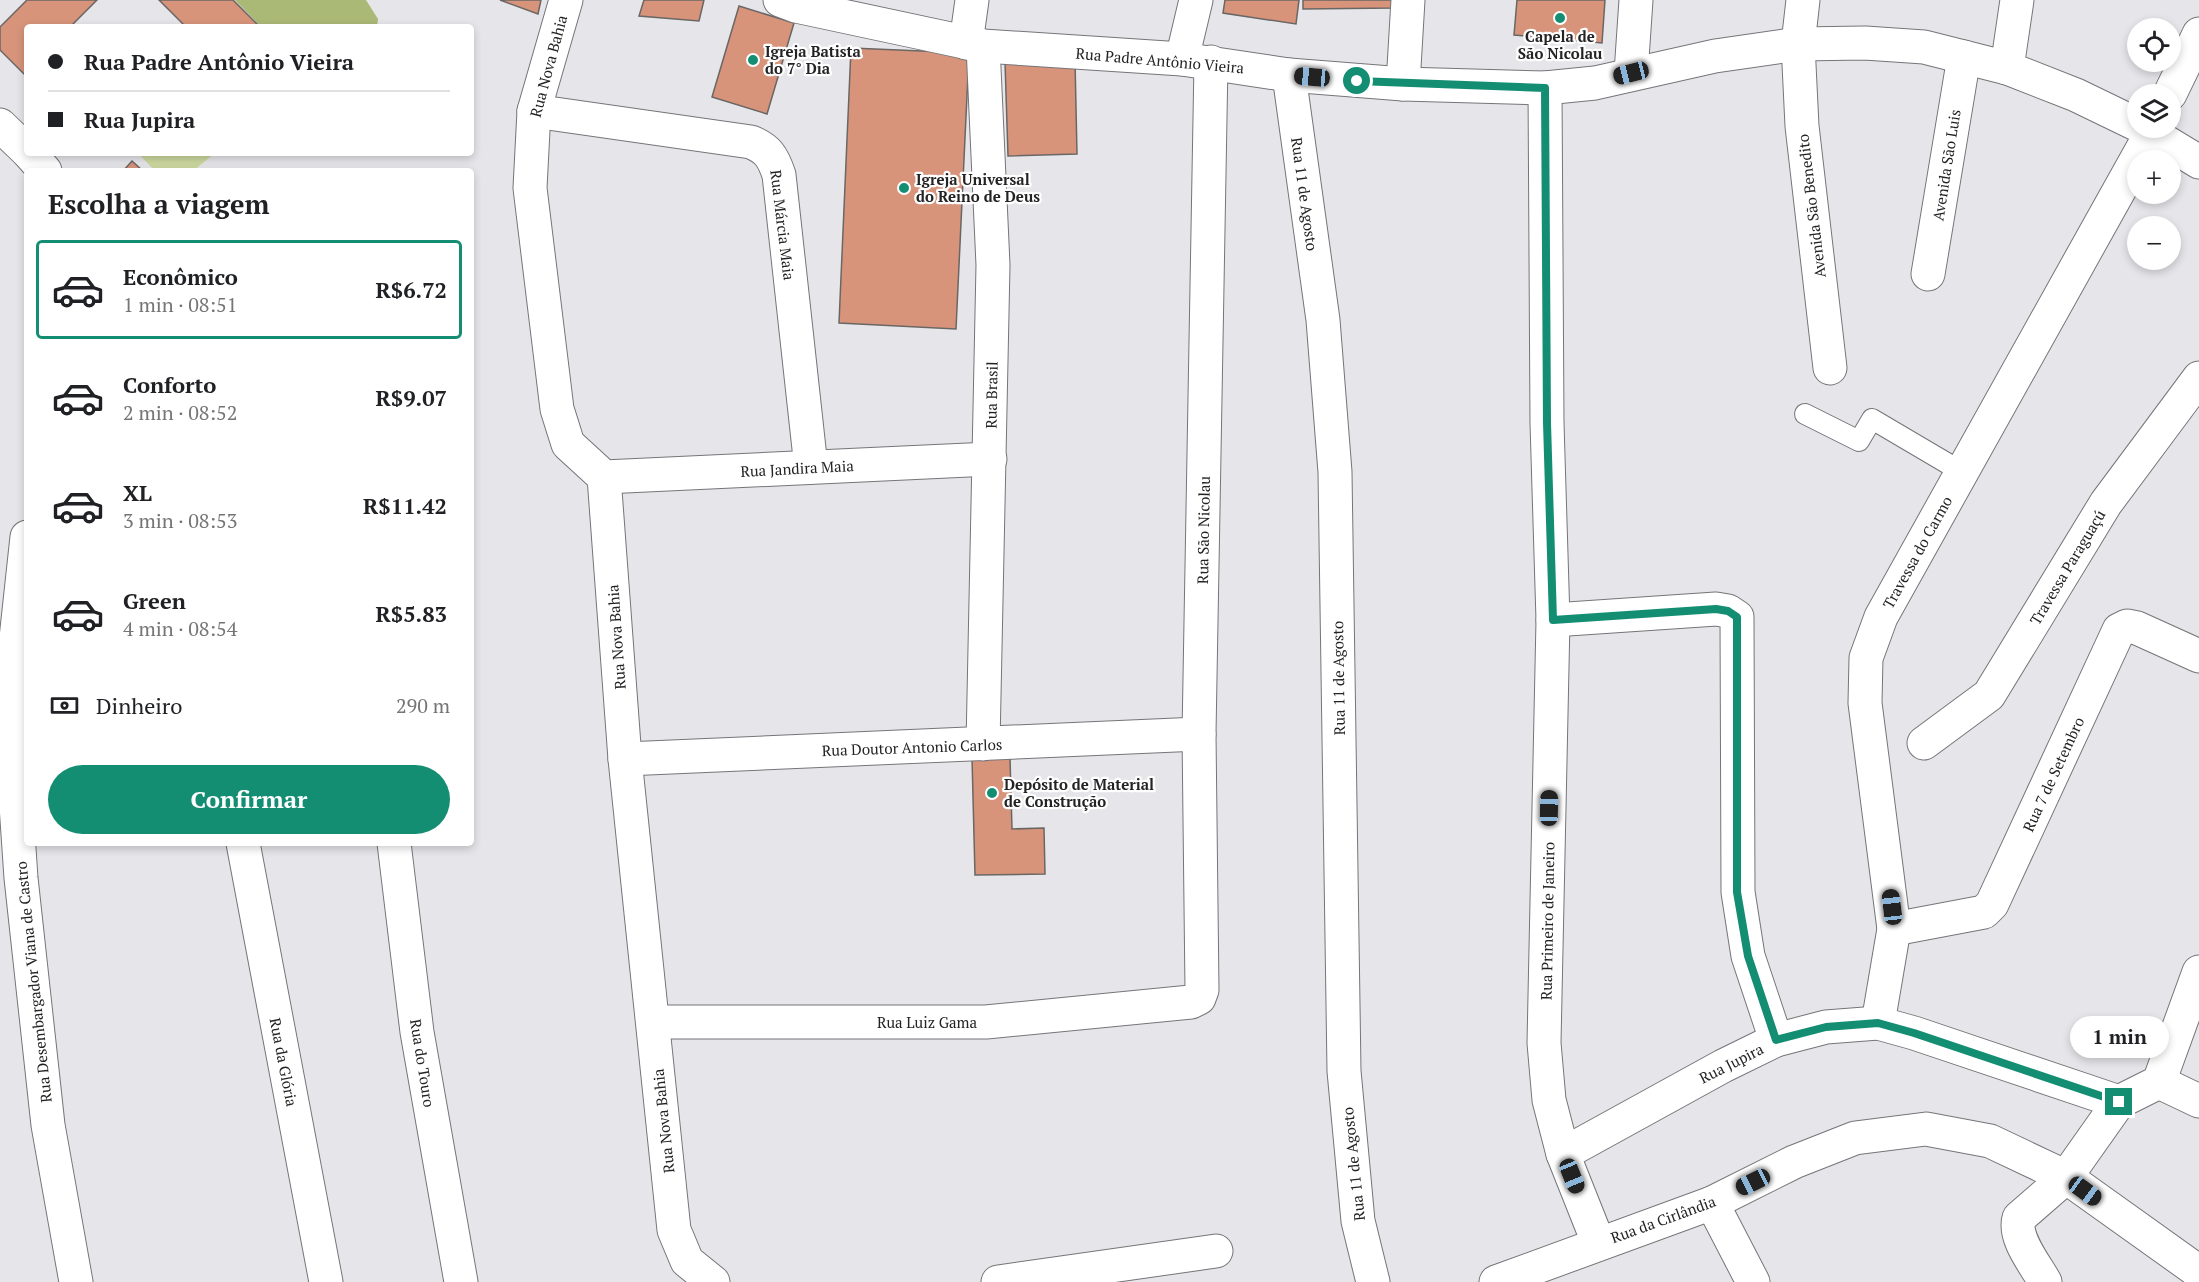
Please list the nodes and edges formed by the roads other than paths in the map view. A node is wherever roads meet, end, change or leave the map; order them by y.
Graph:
1 (566, 0) edge
2 (972, 0) edge
3 (1196, 0) edge
4 (1408, 0) edge
5 (1636, 0) edge
6 (1803, 0) edge
7 (2018, 0) edge
8 (791, 2) edge
9 (2199, 34) edge
10 (974, 44) junction
11 (1798, 44) junction
12 (1964, 57) junction
13 (1196, 60) junction
14 (2007, 68) junction
15 (1631, 73) junction
16 (1289, 75) junction
17 (1403, 84) junction
18 (2175, 84) edge
19 (1545, 88) junction
20 (534, 111) junction
21 (2127, 118) edge
22 (0, 125) edge
23 (2142, 138) edge
24 (2162, 138) edge
25 (24, 148) edge
26 (32, 156) edge
27 (2199, 162) edge
28 (42, 168) edge
29 (1928, 273) dead end
30 (1830, 368) dead end
31 (2199, 378) edge
32 (1805, 414) dead end
33 (990, 459) junction
34 (812, 467) junction
35 (1962, 472) junction
36 (604, 477) junction
37 (24, 560) edge
38 (1553, 620) junction
39 (2199, 656) edge
40 (5, 704) edge
41 (1199, 734) junction
42 (1924, 743) dead end
43 (983, 744) junction
44 (625, 759) junction
45 (244, 846) edge
46 (394, 846) edge
47 (1894, 929) junction
48 (2199, 972) edge
49 (1199, 998) joint
50 (653, 1022) junction
51 (1878, 1023) junction
52 (1776, 1040) junction
53 (2159, 1082) junction
54 (2199, 1101) edge
55 (2119, 1102) junction
56 (1563, 1154) junction
57 (2066, 1177) junction
58 (1712, 1203) junction
59 (1598, 1242) junction
60 (1216, 1251) dead end
61 (2199, 1272) edge
62 (76, 1282) edge
63 (326, 1282) edge
64 (461, 1282) edge
65 (713, 1282) edge
66 (998, 1282) edge
67 (1373, 1282) edge
68 (1496, 1282) edge
69 (1753, 1282) edge
70 (2045, 1282) edge

1 - 20 street, Rua Nova Bahia
2 - 10 street, Rua Brasil
3 - 13 street, Rua São Nicolau
4 - 17 street
5 - 15 street
6 - 11 street, Avenida São Benedito
7 - 14 street
8 - 10 street, Rua Padre Antônio Vieira
9 - 18 street
10 - 13 street, Rua Padre Antônio Vieira
10 - 33 street, Rua Brasil
11 - 12 street, Rua Padre Antônio Vieira
11 - 15 street, Rua Padre Antônio Vieira
11 - 30 street, Avenida São Benedito
12 - 14 street, Rua Padre Antônio Vieira
12 - 29 street, Avenida São Luis
13 - 16 street, Rua Padre Antônio Vieira
13 - 41 street, Rua São Nicolau
14 - 21 street, Rua Padre Antônio Vieira
15 - 19 street, Rua Padre Antônio Vieira
16 - 17 street, Rua Padre Antônio Vieira
16 - 67 street, Rua 11 de Agosto
17 - 19 street, Rua Padre Antônio Vieira
19 - 38 street, Rua Primeiro de Janeiro
20 - 34 street, Rua Márcia Maia
20 - 36 street, Rua Nova Bahia
22 - 25 street
23 - 35 street, Travessa do Carmo
24 - 27 street, Rua Padre Antônio Vieira
26 - 28 street
31 - 42 street, Travessa Paraguaçú
32 - 35 lane
33 - 34 street, Rua Jandira Maia
33 - 43 street, Rua Brasil
34 - 36 street, Rua Jandira Maia
35 - 47 street, Travessa do Carmo
36 - 44 street, Rua Nova Bahia
37 - 40 street, Rua Desembargador Viana de Castro
38 - 52 street
38 - 56 street, Rua Primeiro de Janeiro
39 - 47 street, Rua 7 de Setembro
40 - 62 street, Rua Desembargador Viana de Castro
41 - 43 street, Rua Doutor Antonio Carlos
41 - 49 street, Rua São Nicolau
43 - 44 street, Rua Doutor Antonio Carlos
44 - 50 street, Rua Nova Bahia
45 - 63 street, Rua da Glória
46 - 64 street, Rua do Touro
47 - 51 street, Travessa do Carmo
48 - 53 street
49 - 50 street, Rua Luiz Gama
50 - 65 street, Rua Nova Bahia
51 - 52 street, Rua Jupira
51 - 55 street, Rua Jupira
52 - 56 street, Rua Jupira
53 - 54 street
53 - 55 street
55 - 57 street
56 - 59 street, Rua Primeiro de Janeiro
57 - 58 street, Rua da Cirlândia
57 - 61 street, Rua da Cirlândia
57 - 70 street
58 - 59 street, Rua da Cirlândia
58 - 69 street
59 - 68 street, Rua da Cirlândia
60 - 66 street

